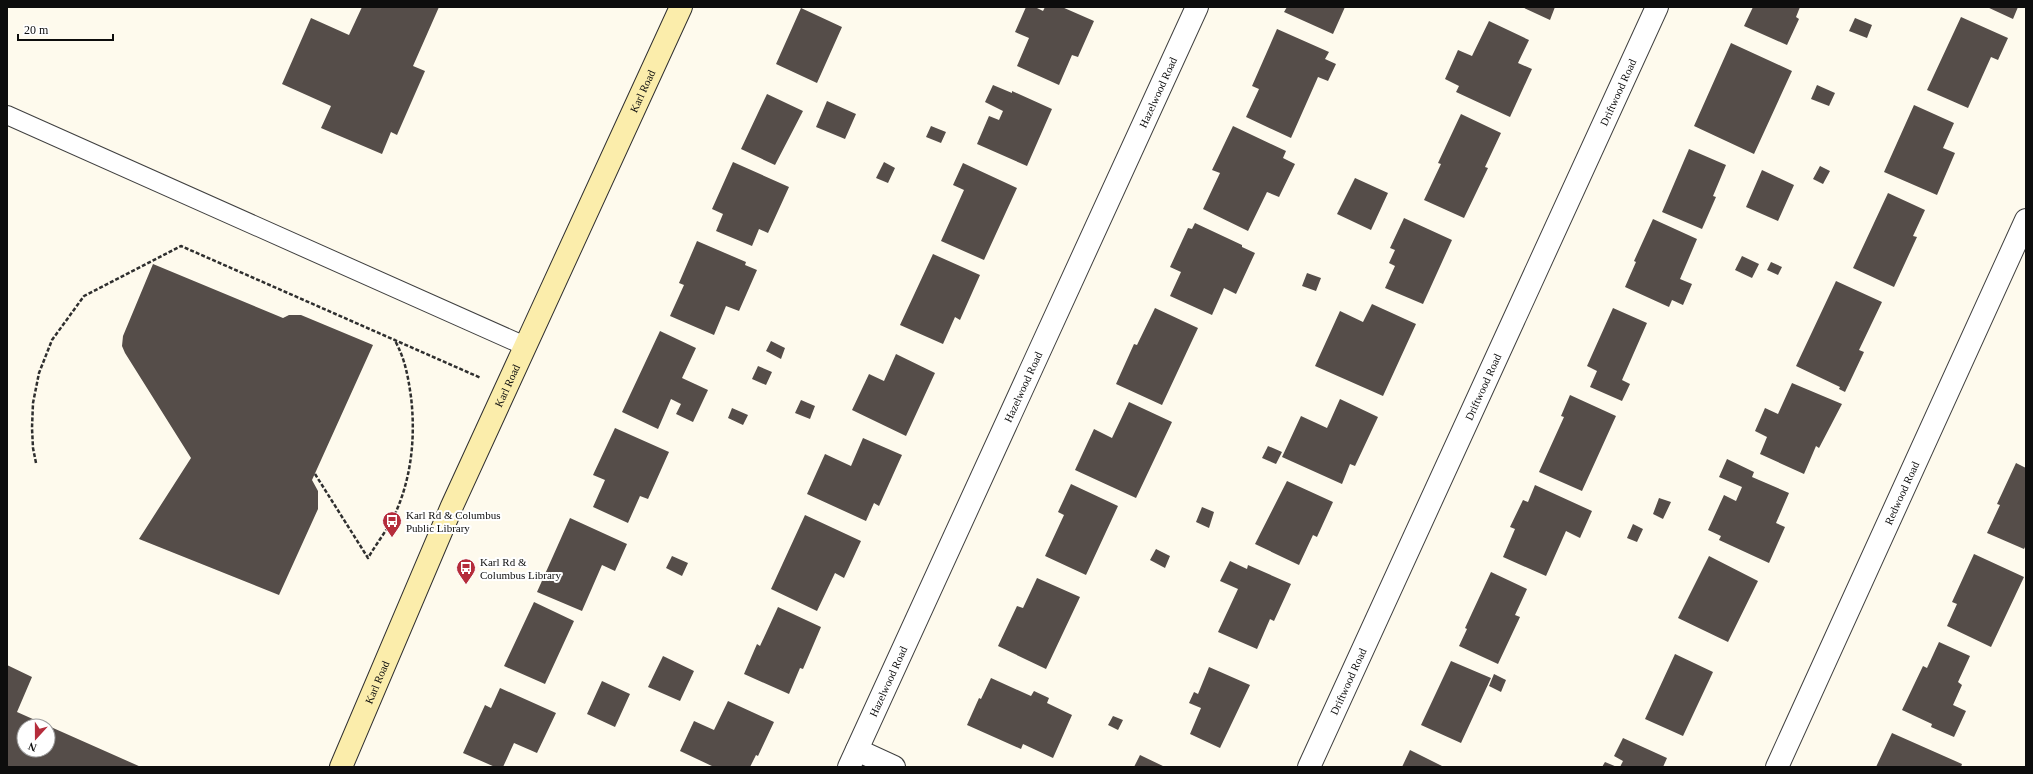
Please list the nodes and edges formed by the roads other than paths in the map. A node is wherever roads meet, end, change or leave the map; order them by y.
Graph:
1 (681, 7) edge
2 (1197, 7) edge
3 (1657, 7) edge
4 (7, 115) edge
5 (2026, 220) edge
6 (525, 346) junction
7 (853, 759) edge
8 (341, 767) edge
9 (894, 767) edge
10 (1309, 767) edge
11 (1777, 767) edge

1 - 6 main road, Karl Road
2 - 7 street, Hazelwood Road
3 - 10 street, Driftwood Road
4 - 6 lane
5 - 11 street, Redwood Road
6 - 8 main road, Karl Road
7 - 9 street

